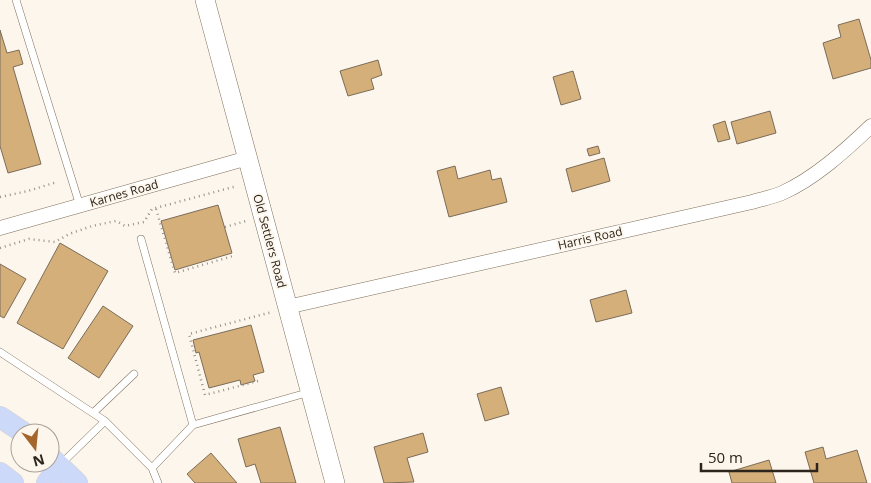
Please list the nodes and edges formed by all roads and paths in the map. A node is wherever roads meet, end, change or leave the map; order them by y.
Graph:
1 (16, 0) edge
2 (205, 0) edge
3 (871, 126) edge
4 (248, 158) junction
5 (58, 182) dead end
6 (237, 186) dead end
7 (0, 197) edge
8 (80, 206) junction
9 (156, 209) junction
10 (246, 221) dead end
11 (225, 227) dead end
12 (0, 228) edge
13 (141, 239) dead end
14 (0, 248) edge
15 (232, 256) dead end
16 (280, 310) junction
17 (0, 352) edge
18 (134, 374) dead end
19 (258, 381) dead end
20 (310, 392) junction
21 (93, 412) junction
22 (105, 420) junction
23 (193, 425) junction
24 (60, 458) edge
25 (60, 467) edge
26 (152, 468) junction
27 (0, 473) edge
28 (13, 483) edge
29 (78, 483) edge
30 (158, 483) edge
31 (335, 483) edge

1 - 8 lane
2 - 4 main road, Old Settlers Road
3 - 16 street, Harris Road
4 - 8 street, Karnes Road
4 - 16 main road, Old Settlers Road
5 - 7 path
6 - 9 path
8 - 12 street, Karnes Road
9 - 14 path
9 - 15 path
10 - 11 path
13 - 23 lane
16 - 19 path
16 - 20 main road, Old Settlers Road
17 - 21 lane
18 - 21 lane
20 - 23 lane
20 - 31 main road, Old Settlers Road
21 - 22 lane
22 - 24 lane
22 - 26 lane
23 - 26 lane
25 - 29 main road
26 - 30 lane
27 - 28 main road

